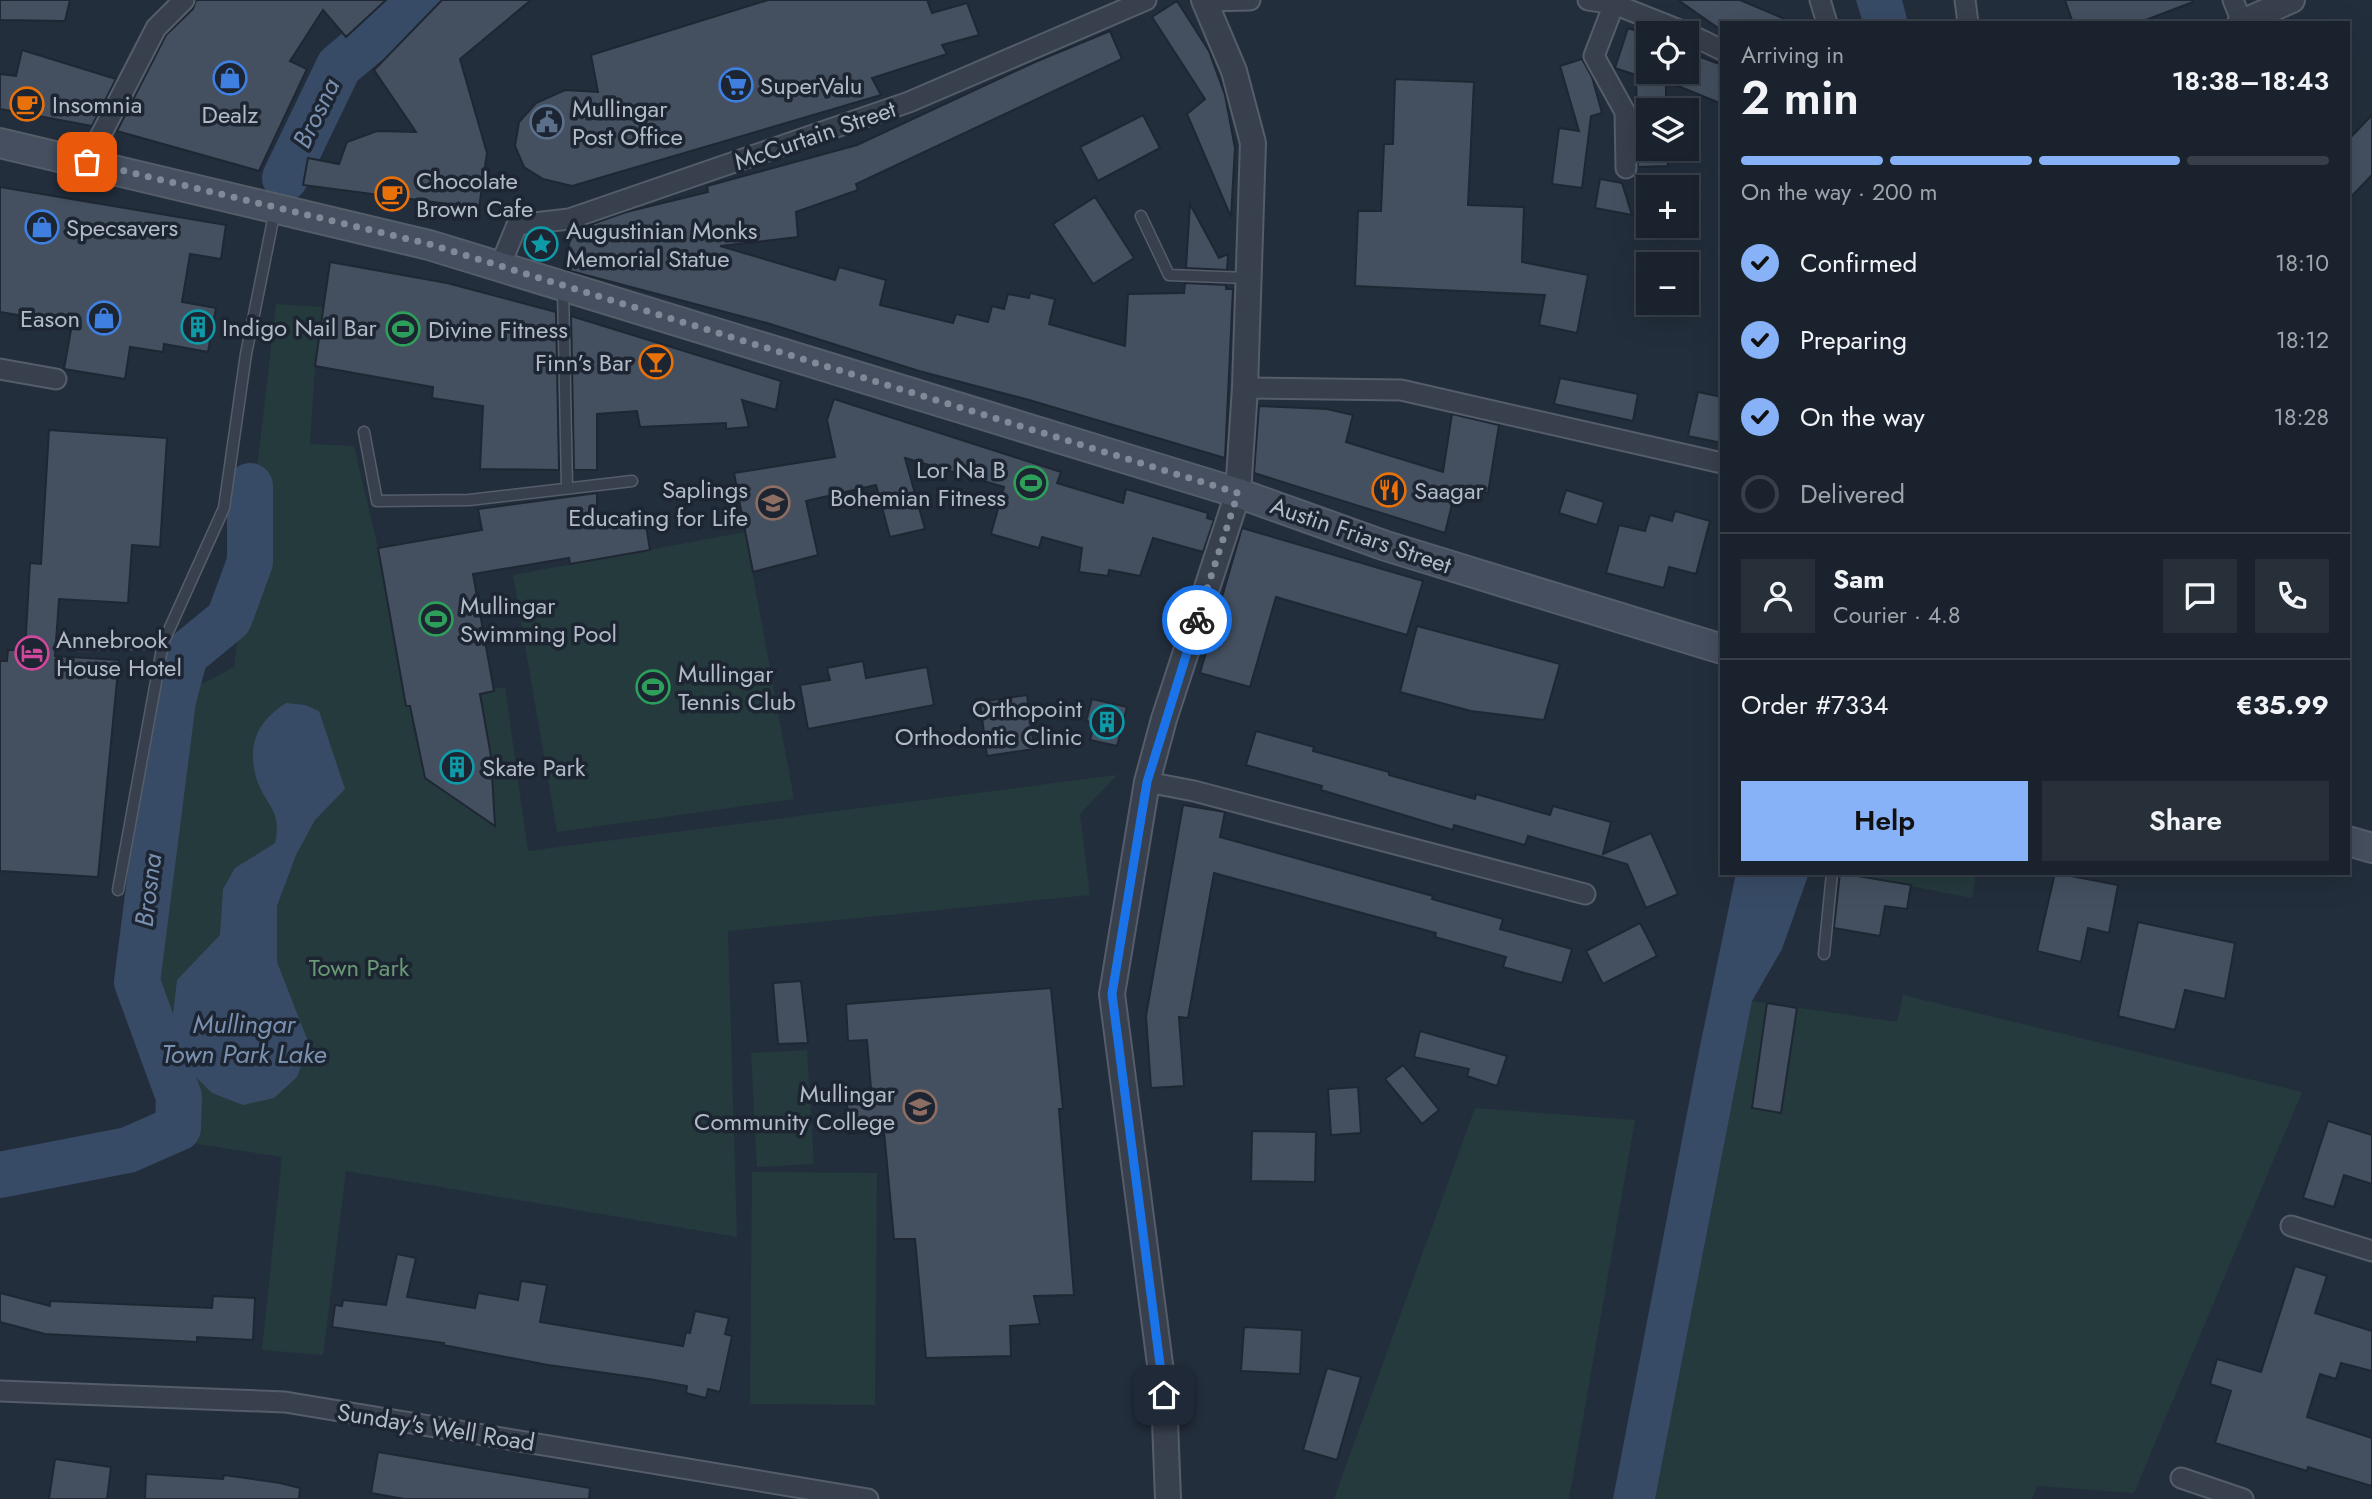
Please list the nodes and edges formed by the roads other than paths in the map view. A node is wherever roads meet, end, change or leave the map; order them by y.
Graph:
1 (184, 0) edge
2 (1146, 0) edge
3 (1204, 0) edge
4 (1250, 0) edge
5 (1588, 0) edge
6 (1820, 0) edge
7 (1965, 0) edge
8 (2233, 0) edge
9 (2292, 0) edge
10 (1615, 4) junction
11 (1657, 21) edge
12 (1826, 21) edge
13 (1968, 21) edge
14 (2241, 21) edge
15 (2243, 21) edge
16 (1699, 39) edge
17 (1720, 50) edge
18 (0, 143) edge
19 (87, 162) junction
20 (1626, 168) dead end
21 (275, 206) junction
22 (1141, 216) dead end
23 (500, 266) junction
24 (1249, 278) junction
25 (564, 285) junction
26 (0, 369) edge
27 (56, 379) dead end
28 (1245, 388) junction
29 (365, 432) dead end
30 (1720, 463) edge
31 (632, 481) dead end
32 (567, 487) junction
33 (1238, 493) junction
34 (163, 643) junction
35 (79, 645) dead end
36 (1720, 648) edge
37 (1147, 782) junction
38 (2350, 842) edge
39 (2372, 848) edge
40 (1832, 875) edge
41 (118, 890) dead end
42 (1585, 894) dead end
43 (1824, 954) dead end
44 (2291, 1226) dead end
45 (2372, 1251) edge
46 (0, 1391) edge
47 (2182, 1478) dead end
48 (868, 1499) edge
49 (1168, 1499) edge
50 (2243, 1499) edge

1 - 19 street
2 - 23 street, McCurtain Street
3 - 4 street
3 - 24 street
5 - 10 street
6 - 12 street
7 - 13 street
8 - 14 street
9 - 15 street
10 - 11 street
10 - 20 street
16 - 17 street
18 - 19 main road, Austin Friars Street
19 - 21 main road, Austin Friars Street
21 - 23 main road, Austin Friars Street
21 - 34 lane
22 - 24 lane
23 - 25 main road, Austin Friars Street
24 - 28 street
25 - 32 lane
25 - 33 main road, Austin Friars Street
26 - 27 street
28 - 30 street
28 - 33 street
29 - 32 lane
31 - 32 lane
33 - 36 main road, Austin Friars Street
33 - 37 street
34 - 35 lane
34 - 41 lane
37 - 42 street
37 - 49 street
38 - 39 main road
40 - 43 lane
44 - 45 street
46 - 48 street, Sunday's Well Road
47 - 50 street

